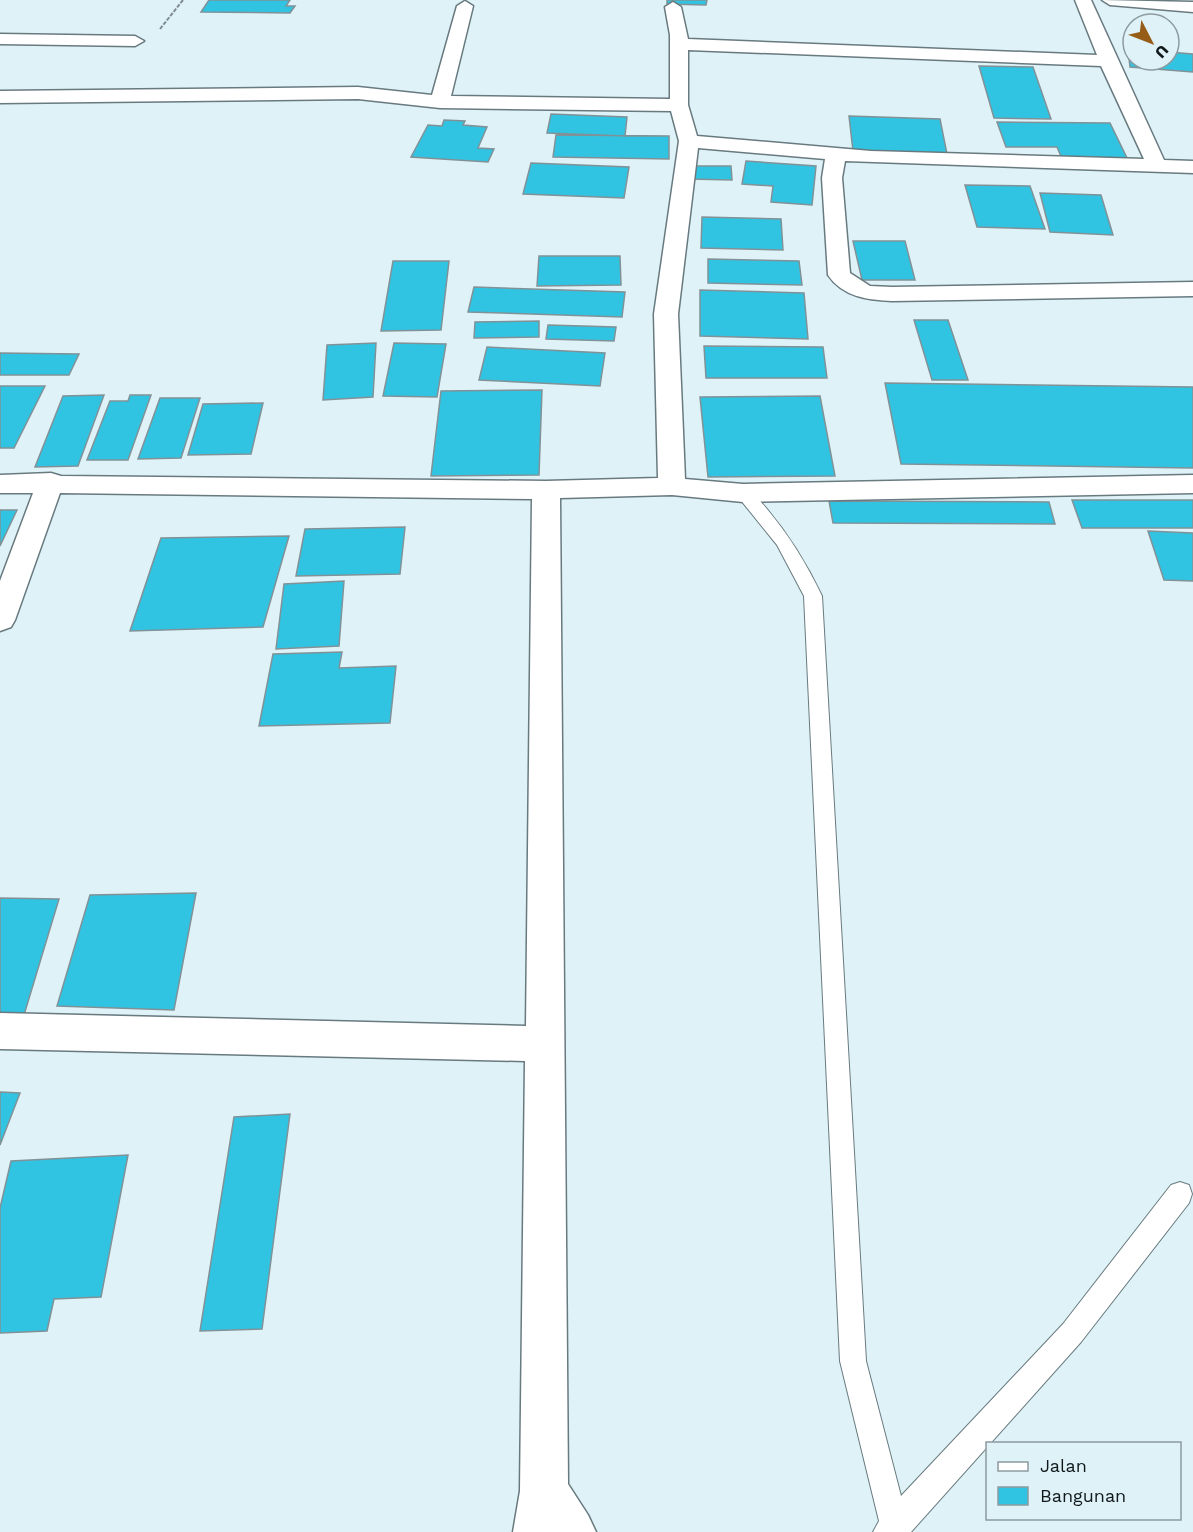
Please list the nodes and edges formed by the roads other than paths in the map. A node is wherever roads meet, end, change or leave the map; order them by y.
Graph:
1 (1083, 0) edge
2 (1110, 0) edge
3 (465, 6) dead end
4 (1193, 7) edge
5 (673, 8) dead end
6 (0, 39) edge
7 (135, 41) road end
8 (680, 44) junction
9 (1108, 62) junction
10 (0, 97) edge
11 (440, 102) junction
12 (679, 105) junction
13 (688, 141) junction
14 (836, 154) junction
15 (1157, 166) junction
16 (1193, 167) edge
17 (1193, 289) edge
18 (51, 482) junction
19 (0, 484) edge
20 (1193, 484) edge
21 (672, 486) junction
22 (546, 490) junction
23 (743, 493) junction
24 (0, 620) edge
25 (0, 1031) edge
26 (544, 1044) junction
27 (1180, 1194) dead end
28 (541, 1512) edge
29 (893, 1530) edge
30 (572, 1532) edge

1 - 9 street
2 - 4 street
3 - 11 street
5 - 8 street
6 - 7 street
8 - 9 street
8 - 12 street
9 - 15 street
10 - 11 street
11 - 12 street
12 - 13 street
13 - 14 street
13 - 21 street
14 - 15 street
14 - 17 street
15 - 16 street
18 - 19 street
18 - 22 street
18 - 24 street
20 - 23 street
21 - 22 street
21 - 23 street
22 - 26 street
23 - 29 lane
25 - 26 street
26 - 28 street
27 - 29 lane
28 - 30 street

